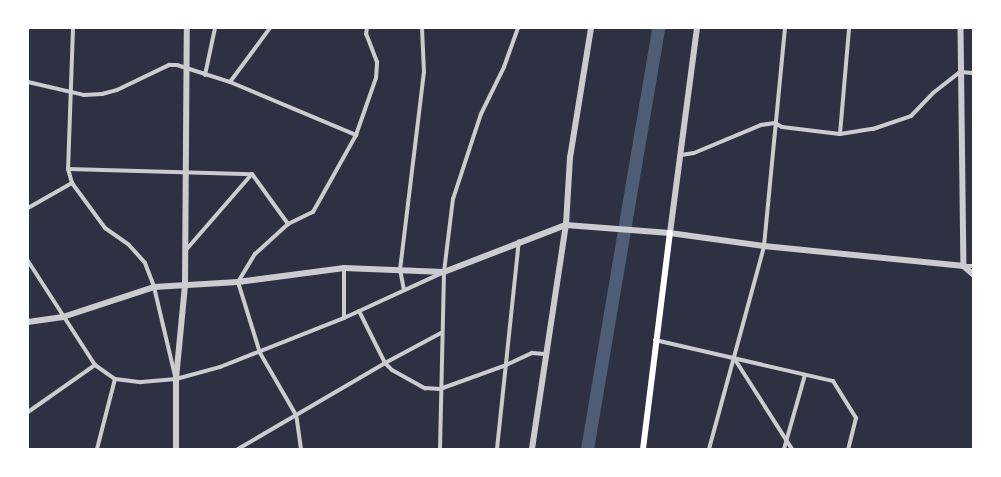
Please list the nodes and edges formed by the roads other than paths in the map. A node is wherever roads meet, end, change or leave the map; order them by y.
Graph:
1 (187, 28) edge
2 (215, 28) edge
3 (270, 28) edge
4 (367, 28) edge
5 (422, 28) edge
6 (518, 28) edge
7 (591, 28) edge
8 (698, 28) edge
9 (785, 28) edge
10 (849, 28) edge
11 (960, 28) edge
12 (72, 30) edge
13 (187, 68) junction
14 (960, 72) junction
15 (973, 73) edge
16 (205, 75) junction
17 (28, 82) edge
18 (230, 82) junction
19 (71, 93) junction
20 (775, 123) junction
21 (840, 134) junction
22 (356, 135) junction
23 (681, 155) junction
24 (68, 169) junction
25 (186, 172) junction
26 (252, 174) junction
27 (72, 183) junction
28 (28, 208) edge
29 (288, 224) junction
30 (566, 225) junction
31 (670, 233) junction
32 (519, 241) junction
33 (764, 246) junction
34 (185, 252) junction
35 (28, 261) edge
36 (964, 266) junction
37 (973, 266) edge
38 (344, 268) junction
39 (28, 269) edge
40 (400, 270) junction
41 (444, 272) junction
42 (35, 273) junction
43 (973, 274) edge
44 (238, 282) junction
45 (185, 285) junction
46 (154, 287) junction
47 (404, 290) junction
48 (359, 311) junction
49 (63, 317) junction
50 (344, 318) junction
51 (28, 322) edge
52 (441, 333) junction
53 (655, 340) junction
54 (260, 353) junction
55 (545, 354) junction
56 (733, 358) junction
57 (385, 363) junction
58 (95, 365) junction
59 (504, 366) junction
60 (805, 375) junction
61 (115, 379) junction
62 (176, 379) junction
63 (440, 389) junction
64 (28, 412) edge
65 (296, 415) junction
66 (786, 439) junction
67 (97, 449) edge
68 (176, 449) edge
69 (238, 449) edge
70 (301, 449) edge
71 (440, 449) edge
72 (497, 449) edge
73 (532, 449) edge
74 (643, 449) edge
75 (708, 449) edge
76 (784, 449) edge
77 (792, 449) edge
78 (848, 449) edge

1 - 13 street
2 - 16 street
3 - 18 street
4 - 22 street
5 - 40 street
6 - 41 street
7 - 30 street
8 - 23 street
9 - 20 street
10 - 21 street
11 - 14 street
12 - 19 street
13 - 16 street
13 - 19 street
13 - 25 street
14 - 15 street
14 - 21 street
14 - 36 street
16 - 18 street
17 - 19 street
18 - 22 street
19 - 24 street
20 - 21 street
20 - 23 street
20 - 33 street
22 - 29 street
23 - 31 street
24 - 25 street
24 - 27 street
25 - 26 street
25 - 34 street
26 - 29 street
26 - 34 street
27 - 28 street
27 - 46 street
29 - 44 street
30 - 31 street
30 - 32 street
30 - 55 street
31 - 33 street
31 - 53 main road
32 - 41 street
32 - 59 street
33 - 36 street
33 - 56 street
34 - 45 street
35 - 42 street
36 - 37 street
36 - 43 street
38 - 40 street
38 - 44 street
38 - 50 street
39 - 42 street
40 - 41 street
40 - 47 street
41 - 47 street
41 - 52 street
42 - 49 street
44 - 45 street
44 - 54 street
45 - 46 street
45 - 62 street
46 - 49 street
46 - 62 street
47 - 48 street
48 - 50 street
48 - 57 street
49 - 51 street
49 - 58 street
50 - 54 street
52 - 57 street
52 - 63 street
53 - 56 street
53 - 74 main road
54 - 62 street
54 - 65 street
55 - 59 street
55 - 73 street
56 - 60 street
56 - 66 street
56 - 75 street
57 - 63 street
57 - 65 street
58 - 61 street
58 - 64 street
59 - 63 street
59 - 72 street
60 - 66 street
60 - 78 street
61 - 62 street
61 - 67 street
62 - 68 street
63 - 71 street
65 - 69 street
65 - 70 street
66 - 76 street
66 - 77 street

